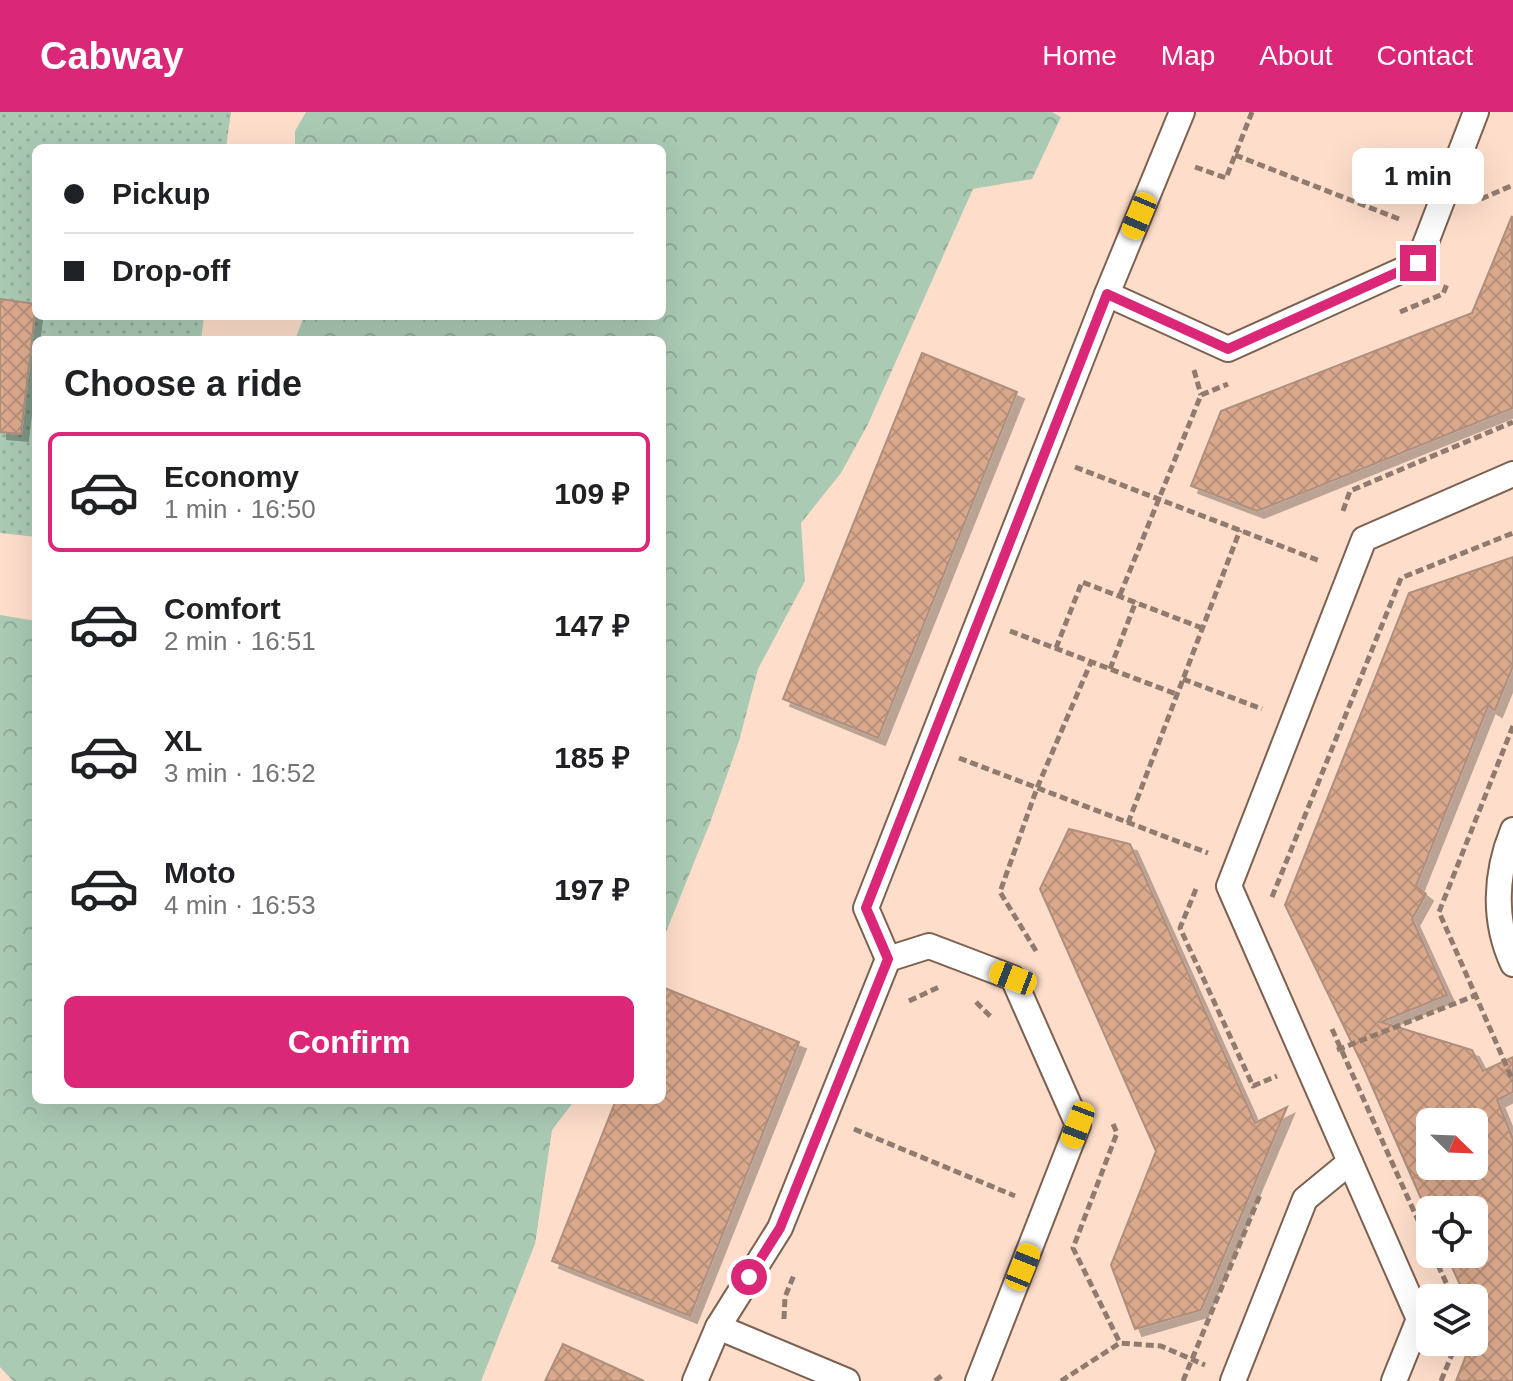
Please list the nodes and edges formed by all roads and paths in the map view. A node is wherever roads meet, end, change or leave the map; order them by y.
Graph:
1 (1182, 112) edge
2 (1476, 112) edge
3 (1235, 155) dead end
4 (1486, 185) dead end
5 (1513, 185) edge
6 (1481, 199) junction
7 (1405, 206) dead end
8 (1475, 212) dead end
9 (1400, 220) junction
10 (1394, 233) dead end
11 (1448, 281) dead end
12 (1107, 294) junction
13 (1386, 318) dead end
14 (1181, 362) dead end
15 (1230, 383) dead end
16 (1201, 395) junction
17 (1513, 422) edge
18 (1043, 455) junction
19 (1513, 474) edge
20 (1159, 499) junction
21 (1340, 520) dead end
22 (1240, 530) junction
23 (1513, 533) edge
24 (1329, 548) dead end
25 (1323, 562) junction
26 (1318, 577) dead end
27 (1120, 595) junction
28 (1136, 601) junction
29 (1202, 628) junction
30 (1007, 629) dead end
31 (1056, 648) junction
32 (1091, 662) junction
33 (1110, 669) junction
34 (1183, 679) junction
35 (1177, 694) junction
36 (1272, 696) dead end
37 (957, 757) dead end
38 (1037, 788) junction
39 (1128, 823) junction
40 (1513, 830) edge
41 (1215, 840) dead end
42 (1210, 854) junction
43 (1204, 869) dead end
44 (1198, 884) dead end
45 (1271, 901) dead end
46 (888, 959) junction
47 (1041, 959) dead end
48 (1513, 964) edge
49 (946, 986) dead end
50 (966, 994) dead end
51 (1474, 996) dead end
52 (900, 1010) dead end
53 (1329, 1022) dead end
54 (1000, 1027) dead end
55 (1342, 1048) junction
56 (1307, 1062) junction
57 (858, 1113) dead end
58 (853, 1128) junction
59 (847, 1142) dead end
60 (1350, 1162) junction
61 (1023, 1183) dead end
62 (1260, 1195) dead end
63 (1018, 1198) junction
64 (1046, 1209) junction
65 (1012, 1212) dead end
66 (1416, 1215) edge
67 (1082, 1224) dead end
68 (796, 1269) dead end
69 (787, 1326) dead end
70 (718, 1327) junction
71 (1451, 1356) edge
72 (1192, 1359) junction
73 (949, 1370) dead end
74 (1233, 1379) edge
75 (695, 1381) edge
76 (847, 1381) edge
77 (935, 1381) edge
78 (978, 1381) edge
79 (1061, 1381) edge
80 (1183, 1381) edge
81 (1394, 1381) edge
82 (1441, 1381) edge

1 - 12 lane
2 - 12 lane
3 - 9 path
4 - 6 path
5 - 6 path
6 - 8 path
7 - 9 path
9 - 10 path
11 - 13 path
12 - 18 lane
14 - 16 path
15 - 16 path
16 - 20 path
17 - 21 path
18 - 20 path
18 - 46 lane
19 - 56 lane
20 - 22 path
20 - 27 path
22 - 25 path
22 - 29 path
23 - 45 path
24 - 25 path
25 - 26 path
27 - 28 path
27 - 31 path
28 - 29 path
28 - 33 path
29 - 34 path
30 - 31 path
31 - 32 path
32 - 33 path
32 - 38 path
33 - 35 path
34 - 35 path
34 - 36 path
35 - 39 path
37 - 38 path
38 - 39 path
38 - 47 path
39 - 42 path
40 - 48 lane
41 - 42 path
42 - 43 path
44 - 56 path
46 - 64 lane
46 - 70 lane
49 - 52 path
50 - 54 path
51 - 55 path
53 - 55 path
55 - 56 path
55 - 66 path
56 - 60 lane
57 - 58 path
58 - 59 path
58 - 63 path
60 - 74 lane
60 - 81 lane
61 - 63 path
62 - 72 path
63 - 65 path
64 - 67 path
64 - 78 lane
68 - 69 path
70 - 75 lane
70 - 76 lane
71 - 82 path
72 - 74 path
72 - 79 path
72 - 80 path
73 - 77 path

